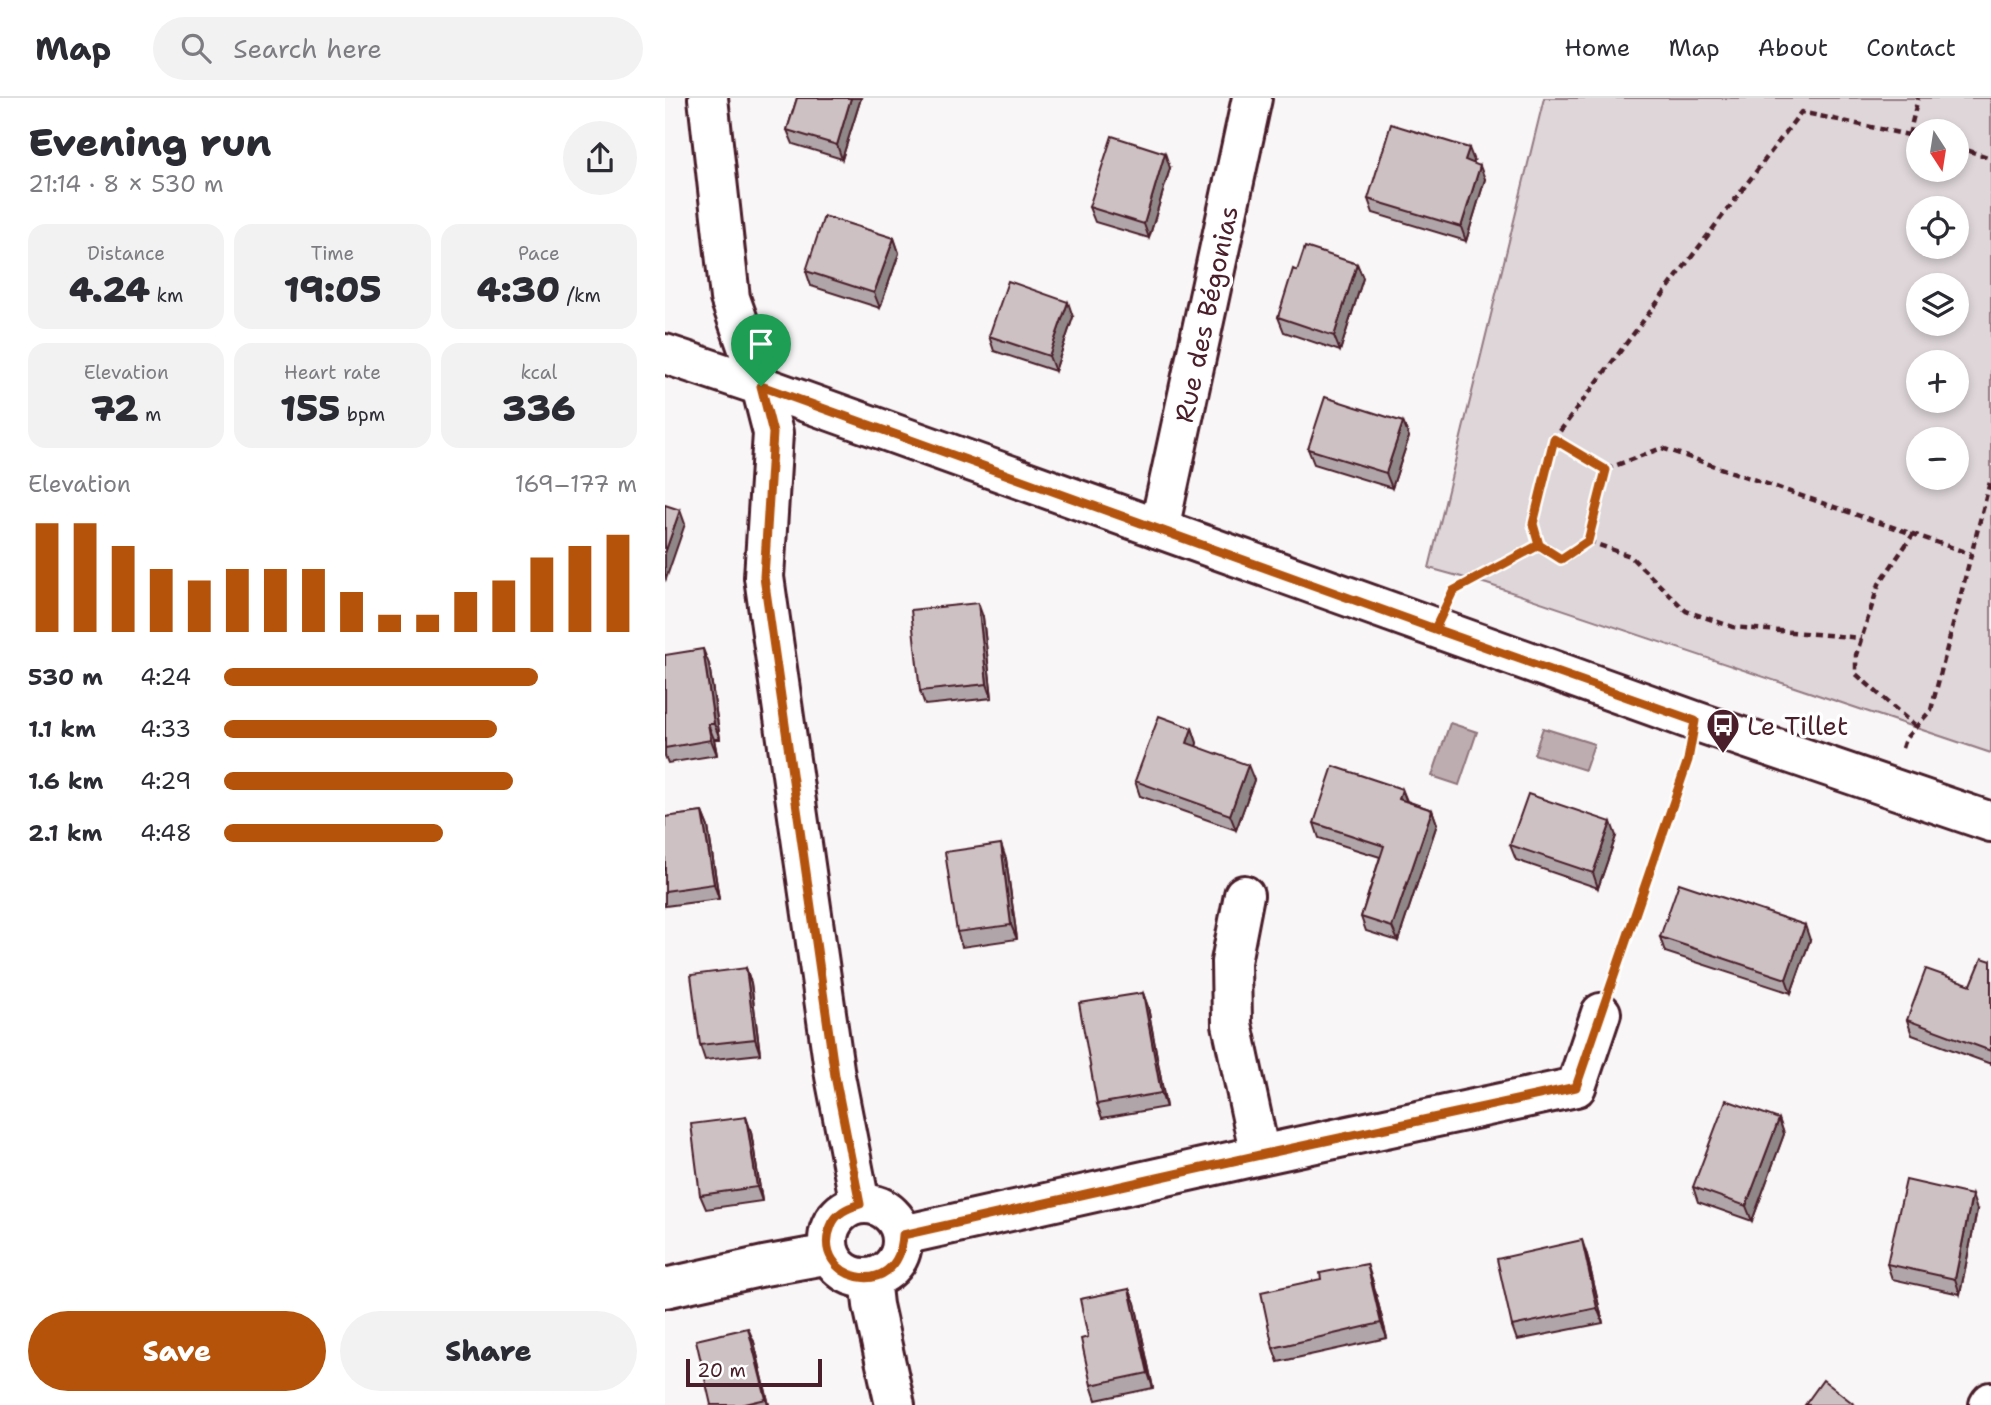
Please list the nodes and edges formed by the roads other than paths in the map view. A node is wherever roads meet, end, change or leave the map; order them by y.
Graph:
1 (708, 98) edge
2 (1252, 98) edge
3 (665, 354) edge
4 (761, 386) junction
5 (825, 409) junction
6 (773, 433) junction
7 (1159, 530) junction
8 (1991, 822) edge
9 (1244, 895) dead end
10 (1601, 1013) road end
11 (1260, 1155) junction
12 (860, 1204) junction
13 (903, 1235) junction
14 (830, 1254) junction
15 (870, 1278) junction
16 (665, 1288) edge
17 (895, 1405) edge

1 - 4 street
2 - 7 street, Rue des Bégonias
3 - 4 street
4 - 5 street
4 - 6 street
5 - 6 street
5 - 7 street
6 - 12 street
7 - 8 street
9 - 11 street
10 - 11 street
11 - 13 street
12 - 13 street
12 - 14 street
13 - 15 street
14 - 15 street
14 - 16 street
15 - 17 street

